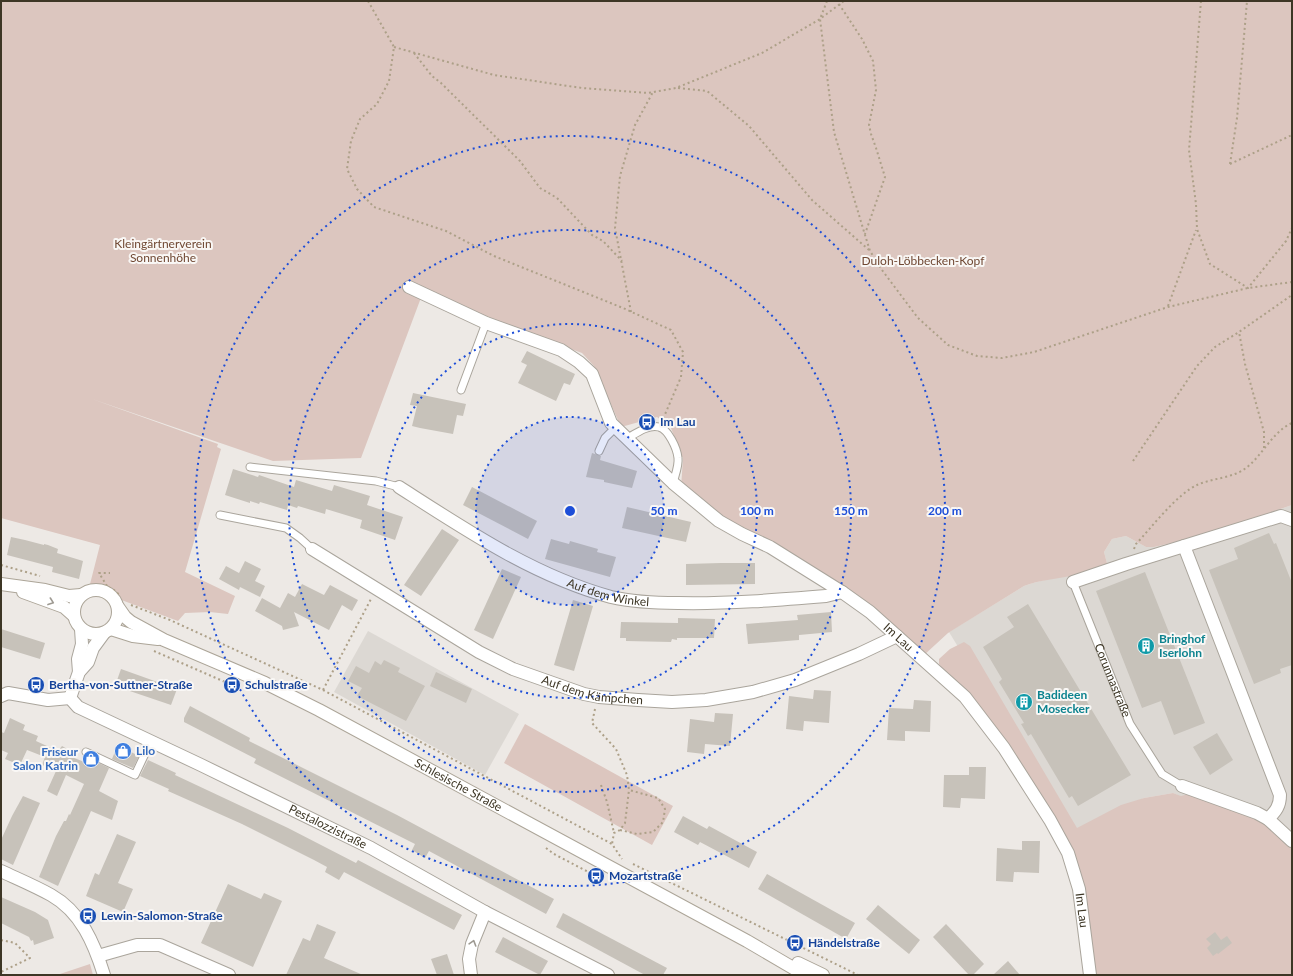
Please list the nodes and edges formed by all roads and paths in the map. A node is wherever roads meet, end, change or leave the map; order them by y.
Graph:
1 (368, 1) edge
2 (827, 1) edge
3 (844, 1) edge
4 (1200, 1) edge
5 (1247, 1) edge
6 (839, 4) junction
7 (820, 19) junction
8 (394, 47) junction
9 (414, 53) junction
10 (676, 88) junction
11 (654, 92) junction
12 (1292, 135) edge
13 (1197, 228) junction
14 (1292, 228) edge
15 (865, 235) junction
16 (870, 251) junction
17 (622, 261) junction
18 (1292, 282) edge
19 (409, 287) dead end
20 (1248, 288) junction
21 (1292, 295) edge
22 (1168, 307) junction
23 (632, 312) junction
24 (486, 323) junction
25 (1239, 332) junction
26 (461, 390) dead end
27 (1292, 423) edge
28 (659, 427) junction
29 (615, 428) junction
30 (626, 439) junction
31 (1264, 450) junction
32 (599, 451) dead end
33 (1133, 461) dead end
34 (250, 466) dead end
35 (673, 483) junction
36 (399, 487) joint
37 (220, 515) dead end
38 (1292, 520) edge
39 (1184, 546) junction
40 (312, 549) joint
41 (1126, 564) junction
42 (1, 565) edge
43 (110, 573) dead end
44 (44, 577) dead end
45 (1073, 582) joint
46 (1, 584) edge
47 (107, 586) junction
48 (377, 588) junction
49 (82, 591) junction
50 (842, 592) junction
51 (119, 602) junction
52 (130, 604) dead end
53 (73, 615) junction
54 (81, 630) junction
55 (108, 631) junction
56 (897, 636) junction
57 (164, 640) junction
58 (79, 672) junction
59 (323, 690) junction
60 (1, 696) edge
61 (599, 696) junction
62 (70, 698) junction
63 (151, 741) junction
64 (86, 752) dead end
65 (601, 785) dead end
66 (1182, 786) joint
67 (629, 790) junction
68 (1268, 819) junction
69 (620, 830) junction
70 (614, 834) junction
71 (1292, 841) edge
72 (612, 844) junction
73 (1, 871) edge
74 (485, 912) junction
75 (1, 940) edge
76 (747, 940) junction
77 (98, 956) junction
78 (1, 972) edge
79 (3, 975) edge
80 (104, 975) edge
81 (229, 975) edge
82 (471, 975) edge
83 (608, 975) edge
84 (805, 975) edge
85 (823, 975) edge
86 (858, 975) edge
87 (1090, 975) edge

1 - 8 path
2 - 7 path
3 - 6 path
4 - 13 path
5 - 12 path
6 - 7 path
6 - 15 path
7 - 10 path
7 - 15 path
8 - 9 path
8 - 23 path
9 - 11 path
9 - 17 path
10 - 11 path
10 - 16 path
11 - 17 path
13 - 20 path
13 - 22 path
14 - 20 path
15 - 16 path
16 - 22 path
17 - 23 path
18 - 20 path
19 - 24 street, Im Lau
20 - 22 path
21 - 25 path
23 - 28 path
24 - 26 lane
24 - 29 street, Im Lau
25 - 31 path
25 - 33 path
27 - 31 path
28 - 30 lane
28 - 35 lane
29 - 30 street, Im Lau
29 - 32 lane
30 - 35 street, Im Lau
31 - 41 path
34 - 36 lane
35 - 50 street, Im Lau
36 - 50 street, Auf dem Winkel
37 - 40 lane
38 - 39 street, Corunnastraße
39 - 41 street, Corunnastraße
39 - 68 street
40 - 48 street, Auf dem Kämpchen
41 - 45 street, Corunnastraße
42 - 44 path
43 - 47 path
45 - 66 lane, Corunnastraße
46 - 49 street
46 -> 53 street
47 - 49 path
47 - 51 path
48 - 59 path
48 - 61 street, Auf dem Kämpchen
49 - 51 street
49 - 53 street
50 - 56 street, Im Lau
51 - 55 street
51 - 57 street, Schlesische Straße
52 - 59 path
53 - 54 street
54 - 55 street
54 - 58 street
55 - 57 street, Schlesische Straße
55 - 58 street
56 - 61 street, Auf dem Kämpchen
56 - 87 street, Im Lau
57 - 76 street, Schlesische Straße
58 - 62 street
59 - 72 path
60 - 62 street
61 - 67 path
62 - 63 street, Pestalozzistraße
63 - 64 lane
63 - 74 street, Pestalozzistraße
65 - 70 path
66 - 68 street, Corunnastraße
67 - 69 path
67 - 69 path
68 - 71 street, Corunnastraße
69 - 70 path
70 - 72 path
72 - 86 path
73 - 77 street
82 -> 74 street
74 - 83 street, Pestalozzistraße
75 - 78 path
76 - 84 street, Schlesische Straße
76 - 85 street, Schlesische Straße
77 - 80 street
77 - 81 street
78 - 79 path

